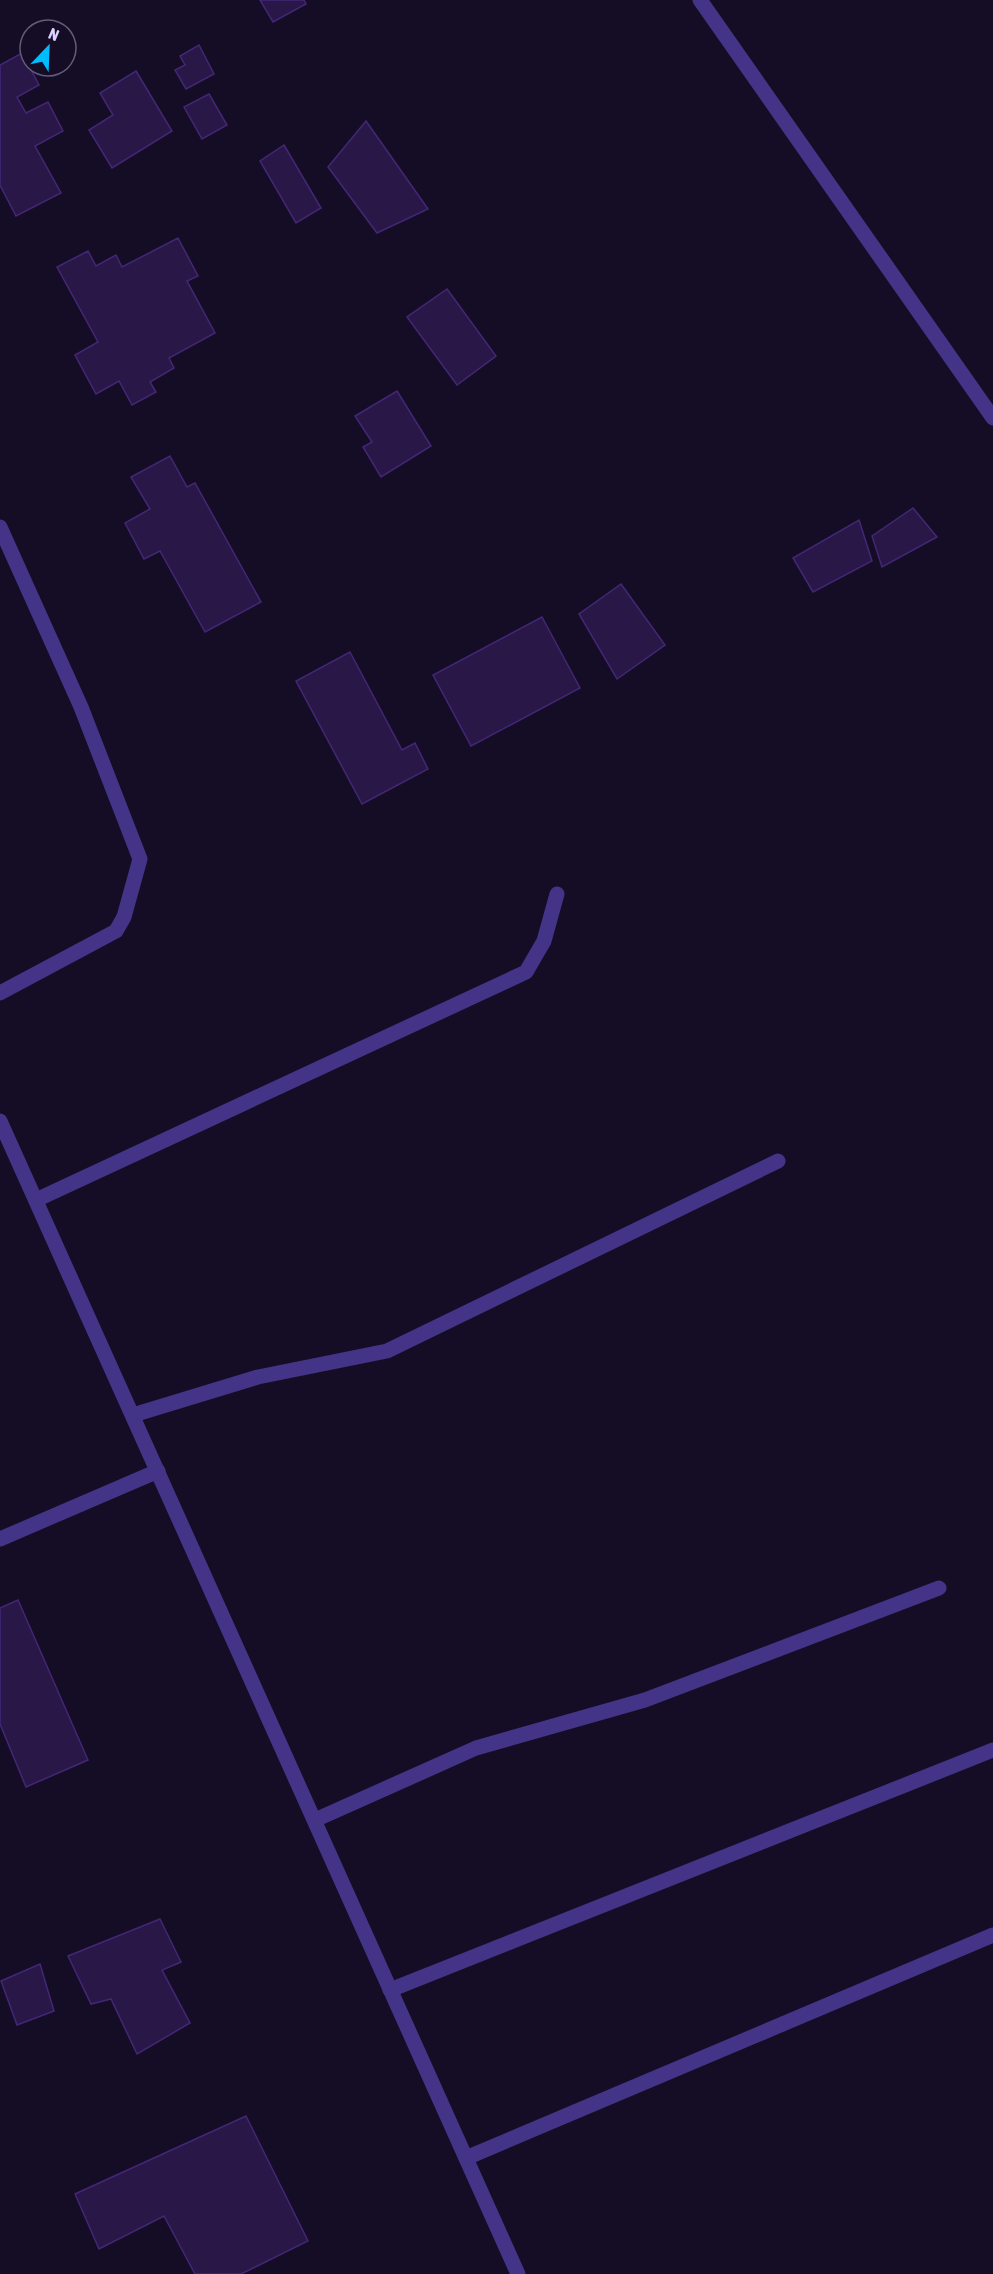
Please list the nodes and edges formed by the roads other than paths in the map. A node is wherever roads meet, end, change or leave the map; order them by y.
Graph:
1 (700, 0) edge
2 (993, 418) edge
3 (0, 526) edge
4 (557, 894) dead end
5 (0, 993) edge
6 (0, 1121) edge
7 (778, 1161) dead end
8 (36, 1200) junction
9 (133, 1415) junction
10 (158, 1472) junction
11 (0, 1539) edge
12 (939, 1587) dead end
13 (993, 1750) edge
14 (315, 1820) junction
15 (993, 1935) edge
16 (390, 1990) junction
17 (466, 2158) junction
18 (518, 2274) edge

1 - 2 street
3 - 5 street
4 - 8 street
6 - 8 street
7 - 9 street
8 - 9 street
9 - 10 street
10 - 11 street
10 - 14 street
12 - 14 street
13 - 16 street
14 - 16 street
15 - 17 street
16 - 17 street
17 - 18 street

